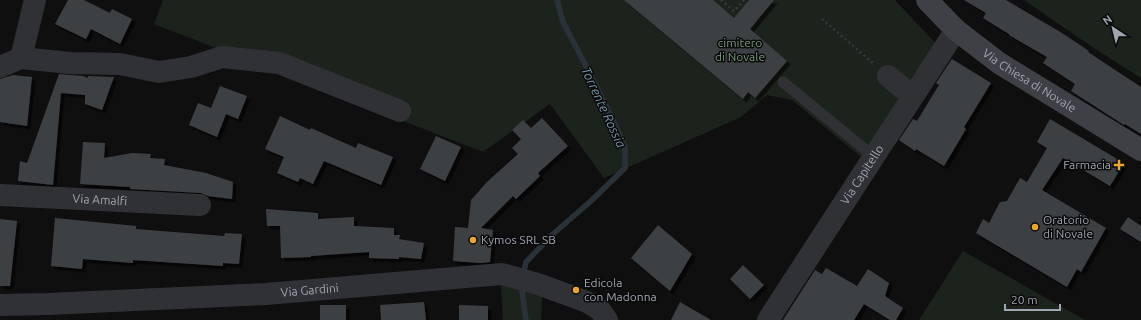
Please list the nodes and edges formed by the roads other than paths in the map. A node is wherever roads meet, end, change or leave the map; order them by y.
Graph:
1 (35, 0) edge
2 (927, 0) edge
3 (956, 30) junction
4 (21, 58) junction
5 (0, 68) edge
6 (888, 76) road end
7 (783, 82) dead end
8 (912, 96) junction
9 (400, 111) dead end
10 (1141, 150) edge
11 (873, 156) junction
12 (0, 195) edge
13 (200, 205) dead end
14 (0, 305) edge
15 (607, 320) edge
16 (768, 320) edge

1 - 4 street
2 - 3 main road, Via Chiesa di Novale
3 - 8 street, Via Capitello
3 - 10 main road, Via Chiesa di Novale
4 - 5 street
4 - 9 street
6 - 8 street
7 - 11 lane
8 - 11 street, Via Capitello
11 - 16 street, Via Capitello
12 - 13 street, Via Amalfi
14 - 15 street, Via Gardini

